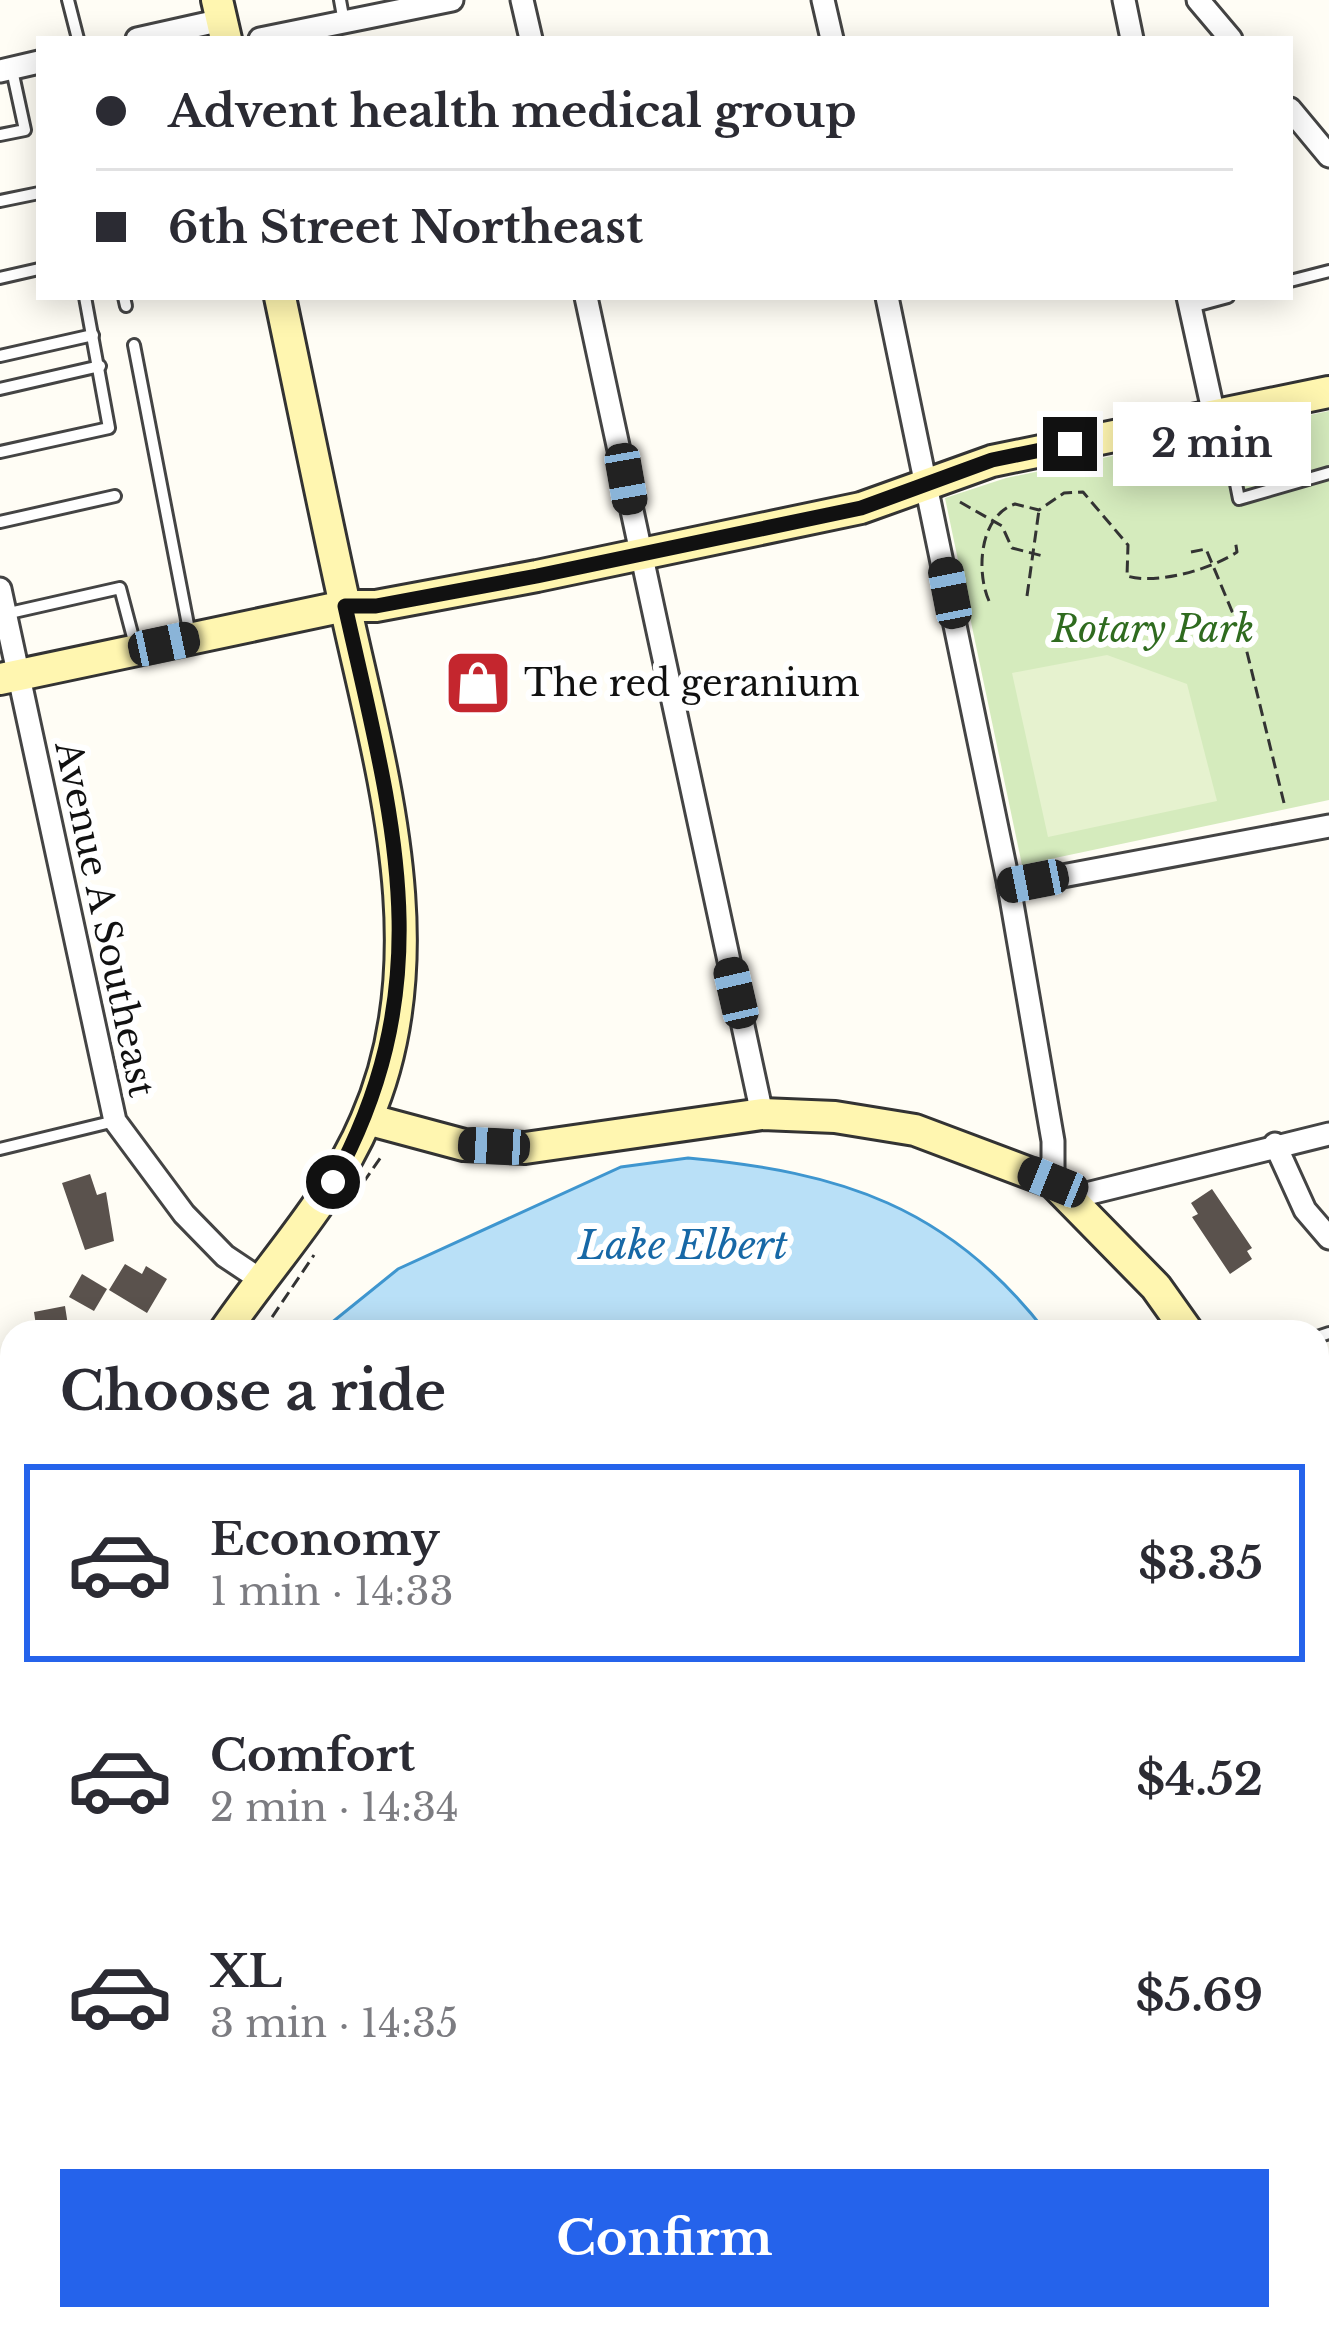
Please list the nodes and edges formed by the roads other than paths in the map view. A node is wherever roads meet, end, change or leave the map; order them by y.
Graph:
1 (68, 0) edge
2 (452, 0) edge
3 (522, 0) edge
4 (824, 0) edge
5 (1124, 0) edge
6 (1198, 0) edge
7 (342, 11) edge
8 (222, 20) edge
9 (77, 36) edge
10 (150, 36) edge
11 (269, 36) edge
12 (530, 36) edge
13 (831, 36) edge
14 (1131, 36) edge
15 (1228, 36) edge
16 (36, 63) edge
17 (6, 69) edge
18 (1293, 113) edge
19 (0, 135) edge
20 (1329, 156) edge
21 (36, 194) edge
22 (0, 201) edge
23 (36, 270) edge
24 (1329, 271) edge
25 (0, 278) edge
26 (1293, 280) edge
27 (86, 300) edge
28 (281, 300) edge
29 (587, 300) edge
30 (888, 300) edge
31 (1189, 302) edge
32 (94, 335) junction
33 (134, 345) dead end
34 (0, 356) edge
35 (100, 366) junction
36 (0, 389) edge
37 (1329, 392) edge
38 (1219, 422) junction
39 (0, 452) edge
40 (1329, 473) edge
41 (1291, 482) junction
42 (942, 492) junction
43 (115, 496) dead end
44 (0, 522) edge
45 (640, 555) junction
46 (0, 589) edge
47 (345, 606) junction
48 (5, 614) junction
49 (191, 638) junction
50 (136, 650) junction
51 (9, 677) edge
52 (1329, 826) edge
53 (1009, 886) junction
54 (762, 1114) junction
55 (368, 1119) junction
56 (115, 1121) junction
57 (1329, 1135) edge
58 (1275, 1144) junction
59 (0, 1149) edge
60 (1060, 1191) junction
61 (1329, 1238) edge
62 (260, 1280) junction
63 (232, 1320) edge
64 (1179, 1320) edge

1 - 9 lane
2 - 7 street
3 - 12 street
4 - 13 street
5 - 14 street
6 - 15 street
7 - 11 street
8 - 10 street
16 - 17 street
17 - 19 lane
18 - 20 street
21 - 22 lane
23 - 25 lane
24 - 26 lane
27 - 32 lane
28 - 47 street
29 - 45 street
30 - 42 street
31 - 38 street
32 - 34 lane
32 - 35 lane
33 - 49 lane
35 - 36 lane
35 - 39 lane
37 - 38 street
38 - 41 lane
38 - 41 lane
38 - 42 street
40 - 41 lane
42 - 45 street
42 - 53 street
43 - 44 lane
45 - 47 street
45 - 54 street
46 - 48 street, Avenue A Southeast
47 - 49 street
47 - 55 street
48 - 50 lane
48 - 51 street, Avenue A Southeast
49 - 50 street
50 - 51 street
51 - 56 street, Avenue A Southeast
52 - 53 street
53 - 60 street
54 - 55 street
54 - 60 street
55 - 62 street
56 - 59 lane
56 - 62 street, Avenue A Southeast
57 - 58 street
58 - 60 street
58 - 61 street
60 - 64 street
62 - 63 street

